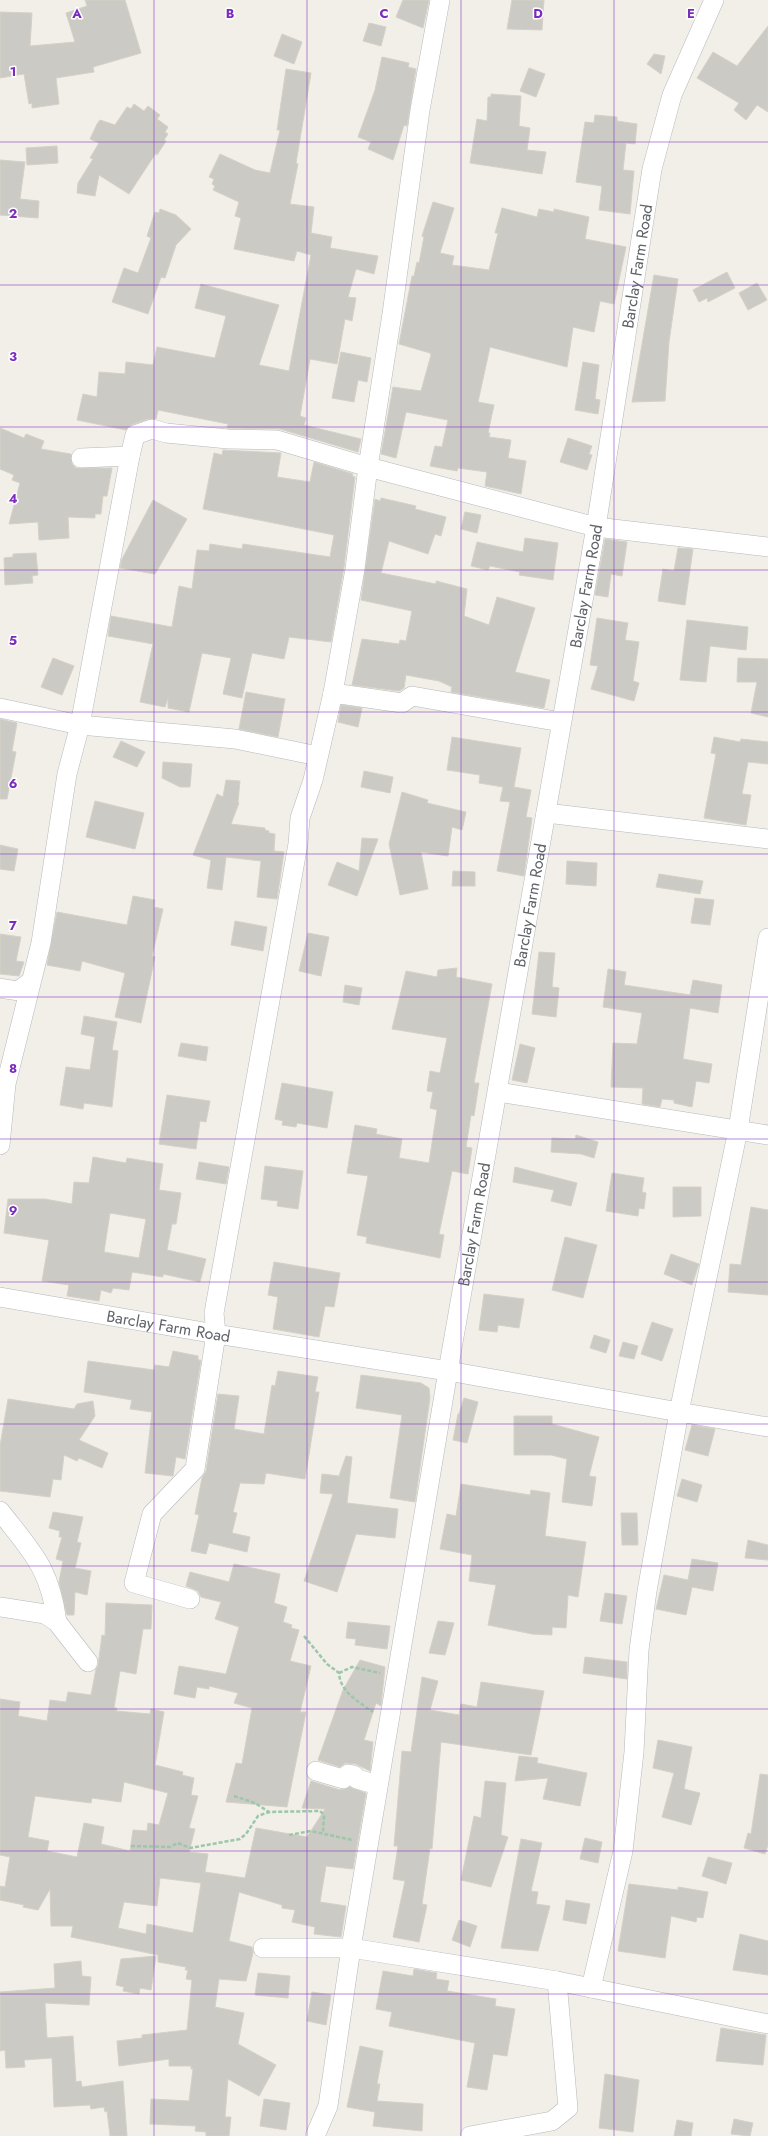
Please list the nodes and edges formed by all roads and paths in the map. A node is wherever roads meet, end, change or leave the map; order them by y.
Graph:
1 (440, 0) edge
2 (714, 0) edge
3 (130, 456) junction
4 (80, 458) dead end
5 (368, 467) junction
6 (596, 527) junction
7 (768, 547) edge
8 (333, 693) junction
9 (0, 708) edge
10 (561, 722) junction
11 (80, 725) junction
12 (318, 756) junction
13 (546, 814) junction
14 (768, 839) edge
15 (768, 938) edge
16 (30, 982) junction
17 (0, 988) edge
18 (498, 1092) junction
19 (738, 1130) junction
20 (768, 1135) edge
21 (0, 1144) edge
22 (0, 1297) edge
23 (216, 1334) junction
24 (448, 1371) junction
25 (679, 1412) junction
26 (768, 1427) edge
27 (0, 1511) edge
28 (190, 1600) dead end
29 (0, 1606) edge
30 (57, 1622) junction
31 (304, 1636) dead end
32 (88, 1662) dead end
33 (339, 1673) junction
34 (398, 1677) junction
35 (390, 1718) junction
36 (316, 1771) dead end
37 (378, 1785) junction
38 (234, 1796) dead end
39 (269, 1812) junction
40 (323, 1832) junction
41 (289, 1835) dead end
42 (368, 1843) junction
43 (131, 1846) dead end
44 (263, 1948) dead end
45 (351, 1948) junction
46 (556, 1981) junction
47 (591, 1988) junction
48 (768, 2024) edge
49 (315, 2136) edge
50 (470, 2136) edge

1 - 5 street
2 - 6 street, Barclay Farm Road
3 - 4 street
3 - 5 street
3 - 11 street
5 - 6 street
5 - 8 street
6 - 7 street
6 - 10 street, Barclay Farm Road
8 - 10 street
8 - 12 street
9 - 11 street
10 - 13 street, Barclay Farm Road
11 - 12 street
11 - 16 street
12 - 23 street
13 - 14 street
13 - 18 street, Barclay Farm Road
15 - 19 street
16 - 17 street
16 - 21 street
18 - 19 street
18 - 24 street, Barclay Farm Road
19 - 20 street
19 - 25 street
22 - 23 street, Barclay Farm Road
23 - 24 street, Barclay Farm Road
23 - 28 street
24 - 25 street
24 - 34 street
25 - 26 street
25 - 47 street
27 - 30 street
29 - 30 street
30 - 32 street
31 - 33 path
33 - 34 path
33 - 35 path
34 - 35 street
35 - 37 street
36 - 37 street
37 - 42 street
38 - 39 path
39 - 40 path
39 - 43 path
40 - 41 path
40 - 42 path
42 - 45 street
44 - 45 street
45 - 46 street
45 - 49 street
46 - 47 street
46 - 50 street
47 - 48 street

